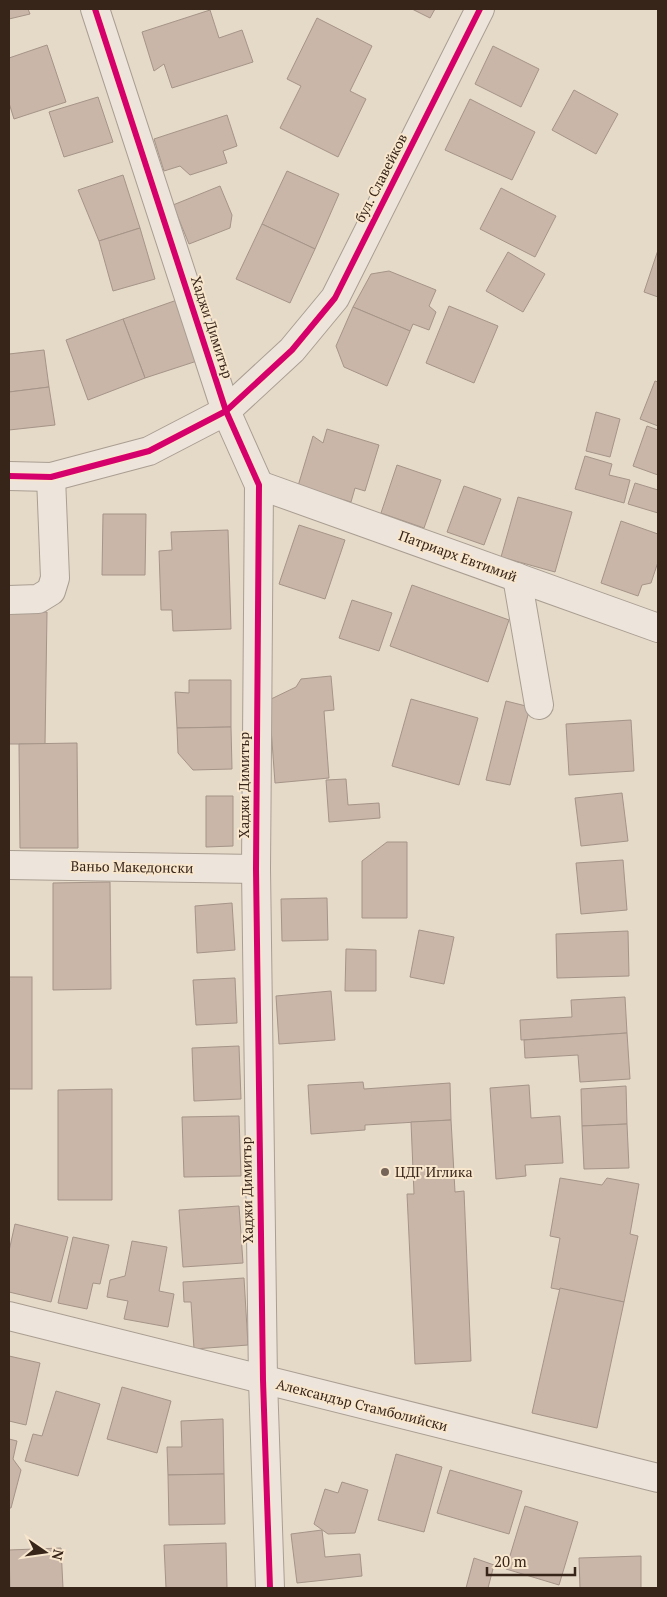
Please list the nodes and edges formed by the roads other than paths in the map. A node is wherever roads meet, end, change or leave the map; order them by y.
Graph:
1 (95, 9) edge
2 (480, 9) edge
3 (226, 411) junction
4 (9, 476) edge
5 (50, 477) junction
6 (259, 485) junction
7 (517, 578) junction
8 (9, 600) edge
9 (658, 628) edge
10 (539, 704) dead end
11 (9, 865) edge
12 (256, 870) junction
13 (9, 1316) edge
14 (262, 1380) junction
15 (658, 1478) edge
16 (270, 1588) edge

1 - 3 street, Хаджи Димитър
2 - 3 street, бул. Славейков
3 - 5 street, бул. Славейков
3 - 6 street, Хаджи Димитър
4 - 5 street
5 - 8 street
6 - 7 street, Патриарх Евтимий
6 - 12 street, Хаджи Димитър
7 - 9 street, Патриарх Евтимий
7 - 10 street
11 - 12 street, Ваньо Македонски
12 - 14 street, Хаджи Димитър
13 - 14 street, Александър Стамболийски
14 - 15 street, Александър Стамболийски
14 - 16 street, Хаджи Димитър

